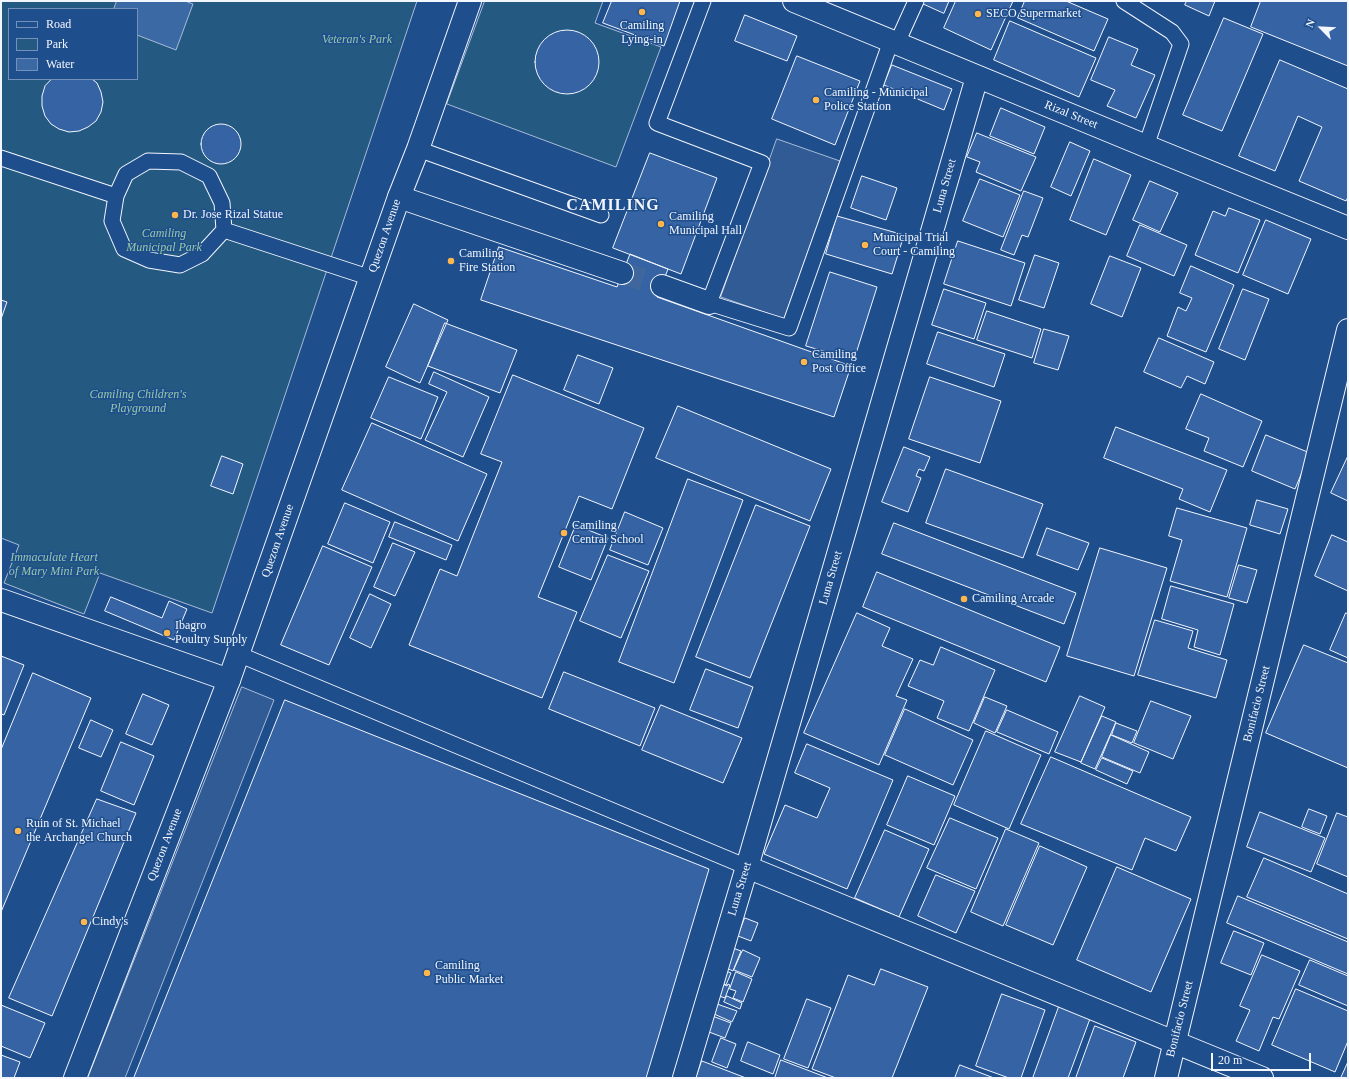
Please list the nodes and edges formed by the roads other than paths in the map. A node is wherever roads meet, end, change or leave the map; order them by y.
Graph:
1 (470, 1) edge
2 (704, 1) edge
3 (794, 1) edge
4 (916, 1) edge
5 (1124, 1) edge
6 (894, 42) junction
7 (977, 77) junction
8 (1146, 146) junction
9 (418, 149) junction
10 (1, 158) edge
11 (116, 196) junction
12 (399, 197) junction
13 (602, 215) dead end
14 (1348, 228) edge
15 (224, 230) junction
16 (622, 273) tunnel mouth
17 (371, 278) junction
18 (662, 286) tunnel mouth
19 (709, 303) junction
20 (1348, 330) edge
21 (1, 600) edge
22 (238, 654) junction
23 (230, 680) junction
24 (747, 867) junction
25 (1174, 1043) junction
26 (75, 1078) edge
27 (684, 1078) edge
28 (1166, 1078) edge
29 (1262, 1078) edge

1 - 9 main road, Quezon Avenue
2 - 19 lane
3 - 6 main road, Rizal Street
4 - 6 lane
5 - 8 lane
6 - 7 main road, Rizal Street
6 - 19 lane
7 - 8 main road, Rizal Street
7 - 24 main road, Luna Street
8 - 14 main road, Rizal Street
9 - 12 main road, Quezon Avenue
9 - 13 lane
10 - 11 lane
11 - 15 lane
11 - 15 lane
12 - 16 main road
12 - 17 main road, Quezon Avenue
15 - 17 lane
17 - 22 main road, Quezon Avenue
18 - 19 main road
20 - 25 main road, Bonifacio Street
21 - 23 main road
22 - 23 main road, Quezon Avenue
22 - 24 lane
23 - 26 main road, Quezon Avenue
24 - 25 main road
24 - 27 main road, Luna Street
25 - 28 main road, Bonifacio Street
25 - 29 main road

